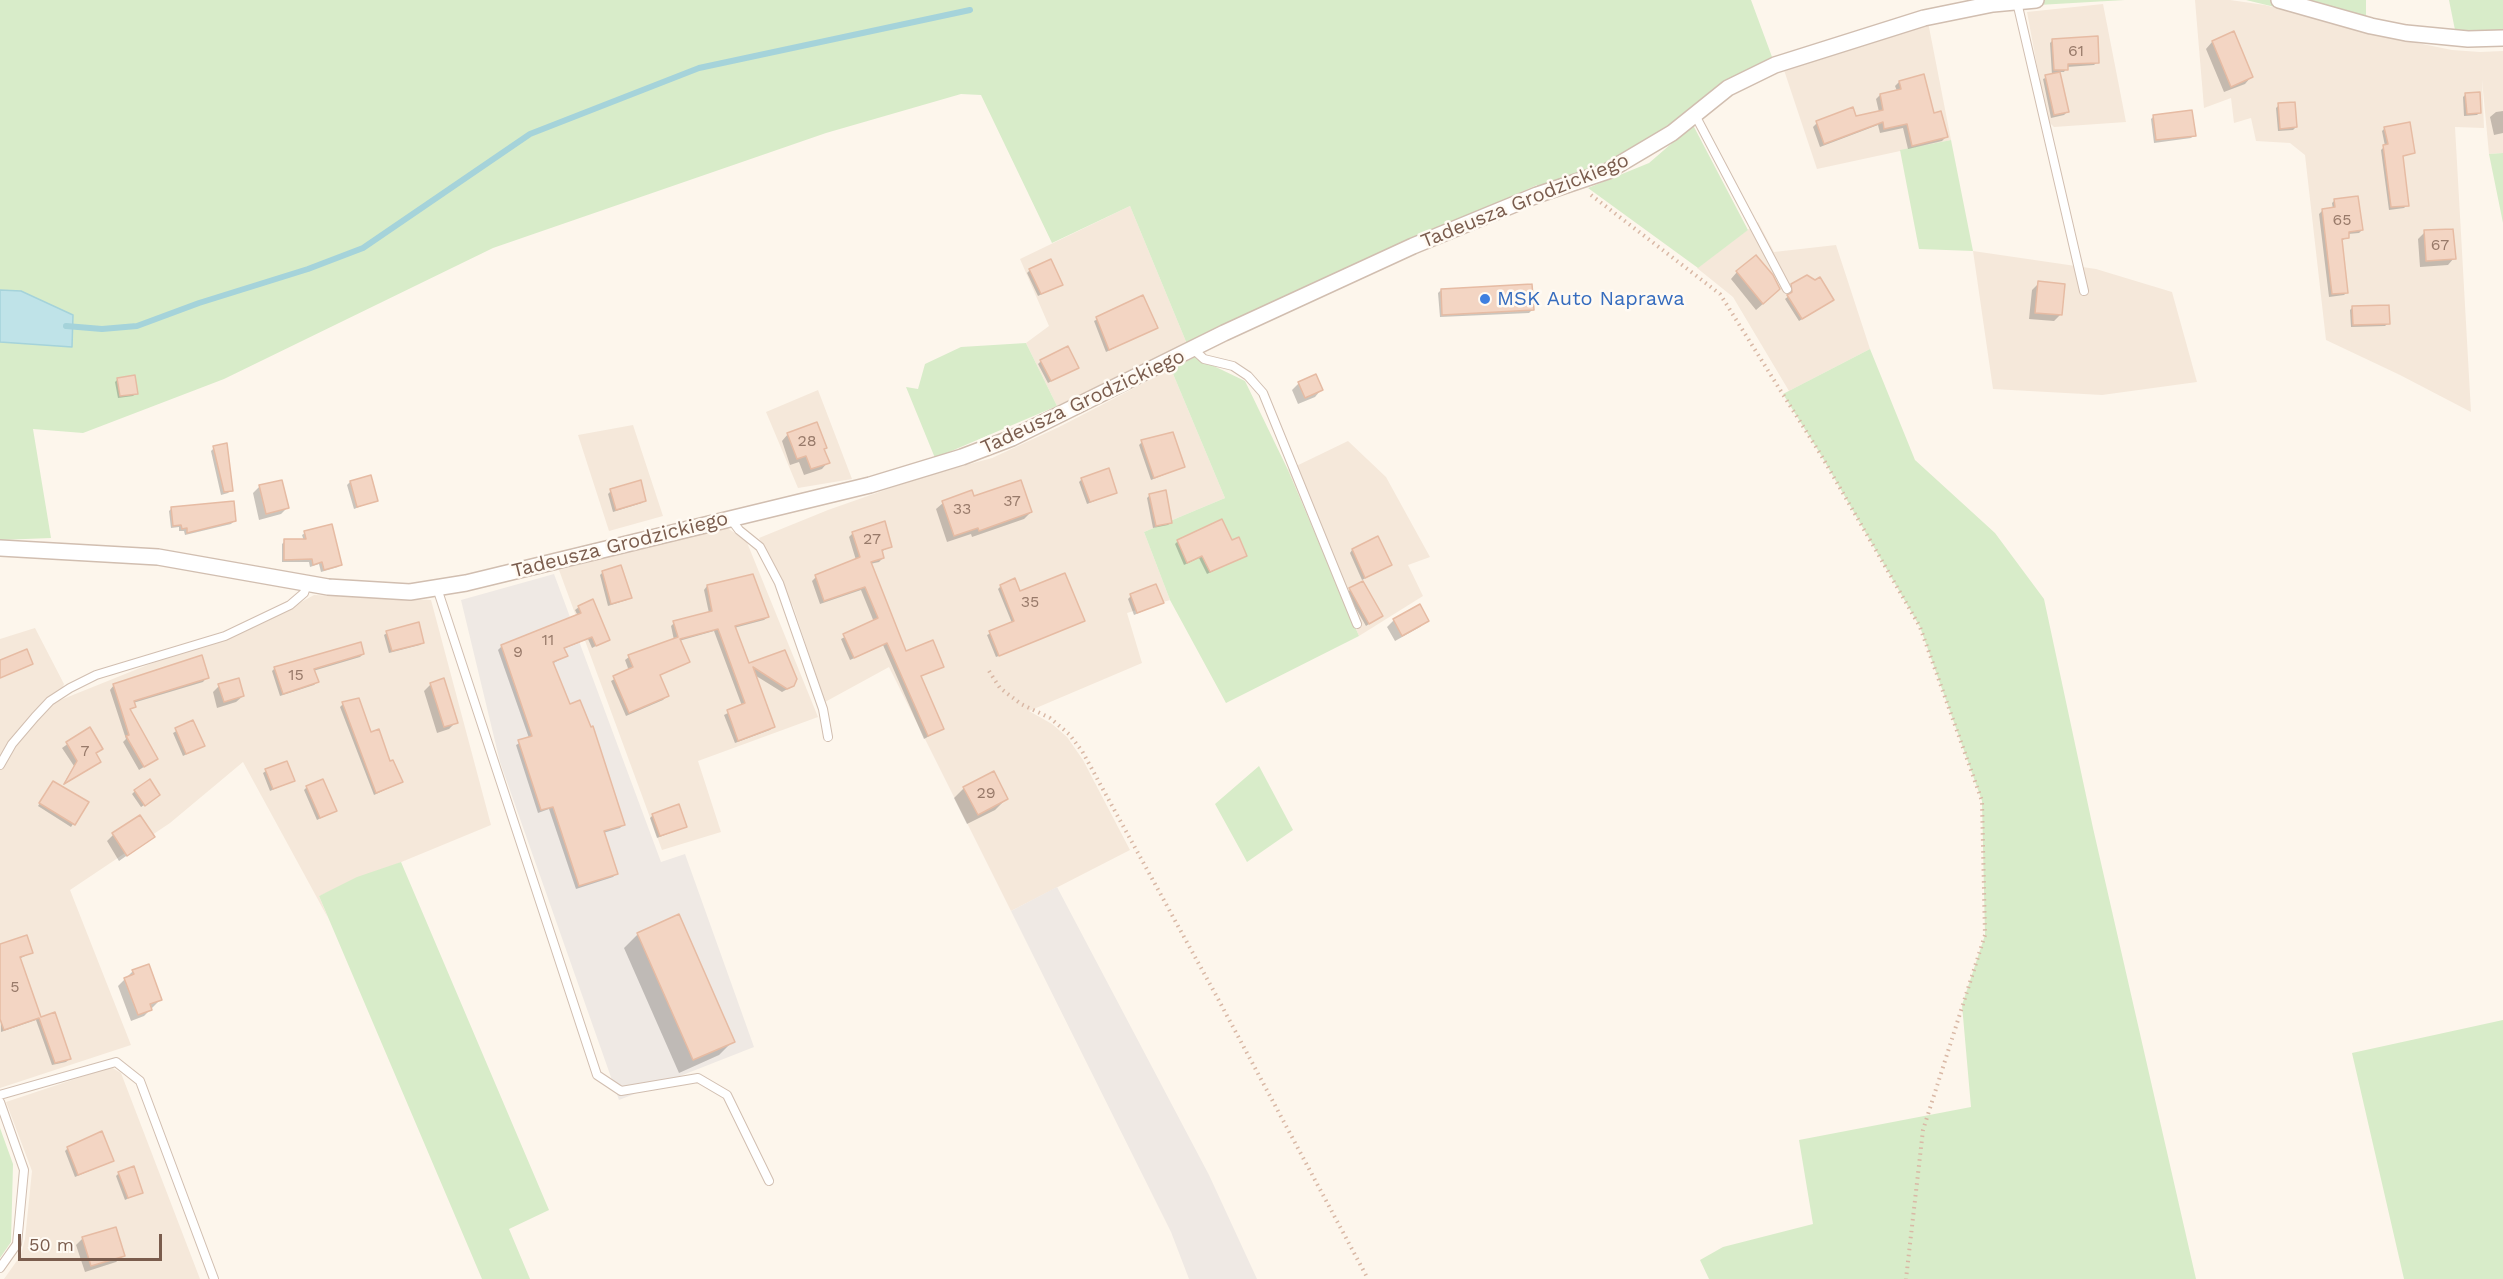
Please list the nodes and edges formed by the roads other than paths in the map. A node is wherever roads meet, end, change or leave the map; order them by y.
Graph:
1 (2036, 0) edge
2 (2279, 0) edge
3 (2017, 2) junction
4 (2503, 38) edge
5 (1694, 113) junction
6 (1787, 289) dead end
7 (2084, 291) dead end
8 (1193, 349) junction
9 (730, 518) junction
10 (0, 548) edge
11 (307, 584) junction
12 (437, 588) junction
13 (1356, 624) dead end
14 (828, 737) dead end
15 (0, 765) edge
16 (0, 1095) edge
17 (0, 1102) edge
18 (769, 1181) dead end
19 (0, 1268) edge
20 (214, 1279) edge

1 - 3 street, Tadeusza Grodzickiego
2 - 4 street
3 - 5 street, Tadeusza Grodzickiego
3 - 7 lane
5 - 6 lane
5 - 8 street, Tadeusza Grodzickiego
8 - 9 street, Tadeusza Grodzickiego
8 - 13 lane
9 - 12 street, Tadeusza Grodzickiego
9 - 14 lane
10 - 11 street, Tadeusza Grodzickiego
11 - 12 street, Tadeusza Grodzickiego
11 - 15 lane
12 - 18 lane
16 - 20 lane
17 - 19 lane

